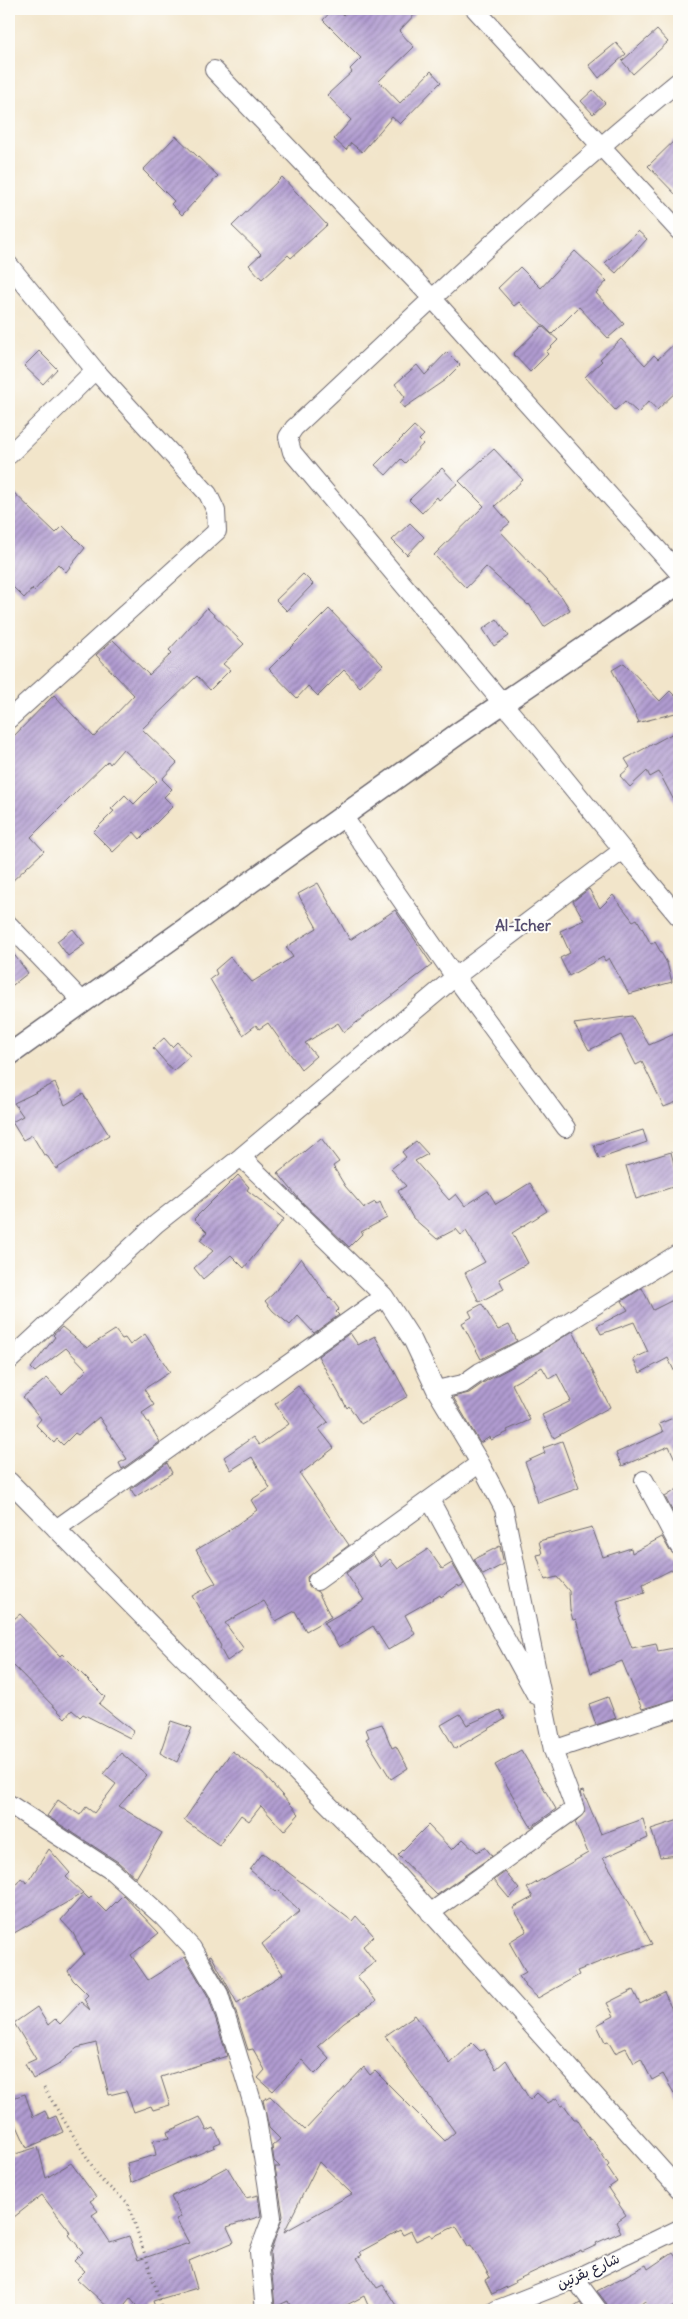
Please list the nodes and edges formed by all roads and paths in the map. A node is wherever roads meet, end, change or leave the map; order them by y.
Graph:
1 (475, 9) edge
2 (214, 70) dead end
3 (679, 81) edge
4 (600, 145) junction
5 (679, 231) edge
6 (9, 265) edge
7 (432, 298) junction
8 (94, 370) junction
9 (9, 455) edge
10 (679, 573) edge
11 (679, 583) edge
12 (503, 704) junction
13 (9, 719) edge
14 (343, 816) junction
15 (623, 850) junction
16 (679, 917) edge
17 (9, 925) edge
18 (455, 978) junction
19 (83, 1002) junction
20 (9, 1056) edge
21 (566, 1128) dead end
22 (241, 1156) junction
23 (679, 1253) edge
24 (384, 1296) junction
25 (9, 1361) edge
26 (436, 1390) junction
27 (480, 1463) junction
28 (644, 1480) dead end
29 (9, 1481) edge
30 (430, 1500) junction
31 (56, 1529) junction
32 (679, 1546) edge
33 (317, 1581) dead end
34 (679, 1708) edge
35 (545, 1711) junction
36 (553, 1750) junction
37 (9, 1804) edge
38 (430, 1913) junction
39 (44, 2088) dead end
40 (679, 2189) edge
41 (679, 2229) edge
42 (575, 2279) junction
43 (163, 2310) edge
44 (265, 2310) edge
45 (496, 2310) edge
46 (598, 2310) edge

1 - 4 street
2 - 7 street
3 - 4 street
4 - 5 street
4 - 7 street
6 - 8 street
7 - 10 street
7 - 12 street
8 - 9 street
8 - 13 street
11 - 12 street
12 - 14 street
12 - 15 street
14 - 18 street
14 - 19 street
15 - 16 street
15 - 18 street
17 - 19 street
18 - 21 street
18 - 22 street
19 - 20 street
22 - 24 street
22 - 25 street
23 - 26 street
24 - 26 street
24 - 31 street
26 - 27 street
27 - 30 street
27 - 35 street
28 - 32 street
29 - 31 street
30 - 33 street
30 - 35 street
31 - 38 street
34 - 36 street
35 - 36 street
36 - 38 street
37 - 44 street
38 - 40 street
39 - 43 path
41 - 42 street, شارع بقرتين
42 - 45 street, شارع بقرتين
42 - 46 street

